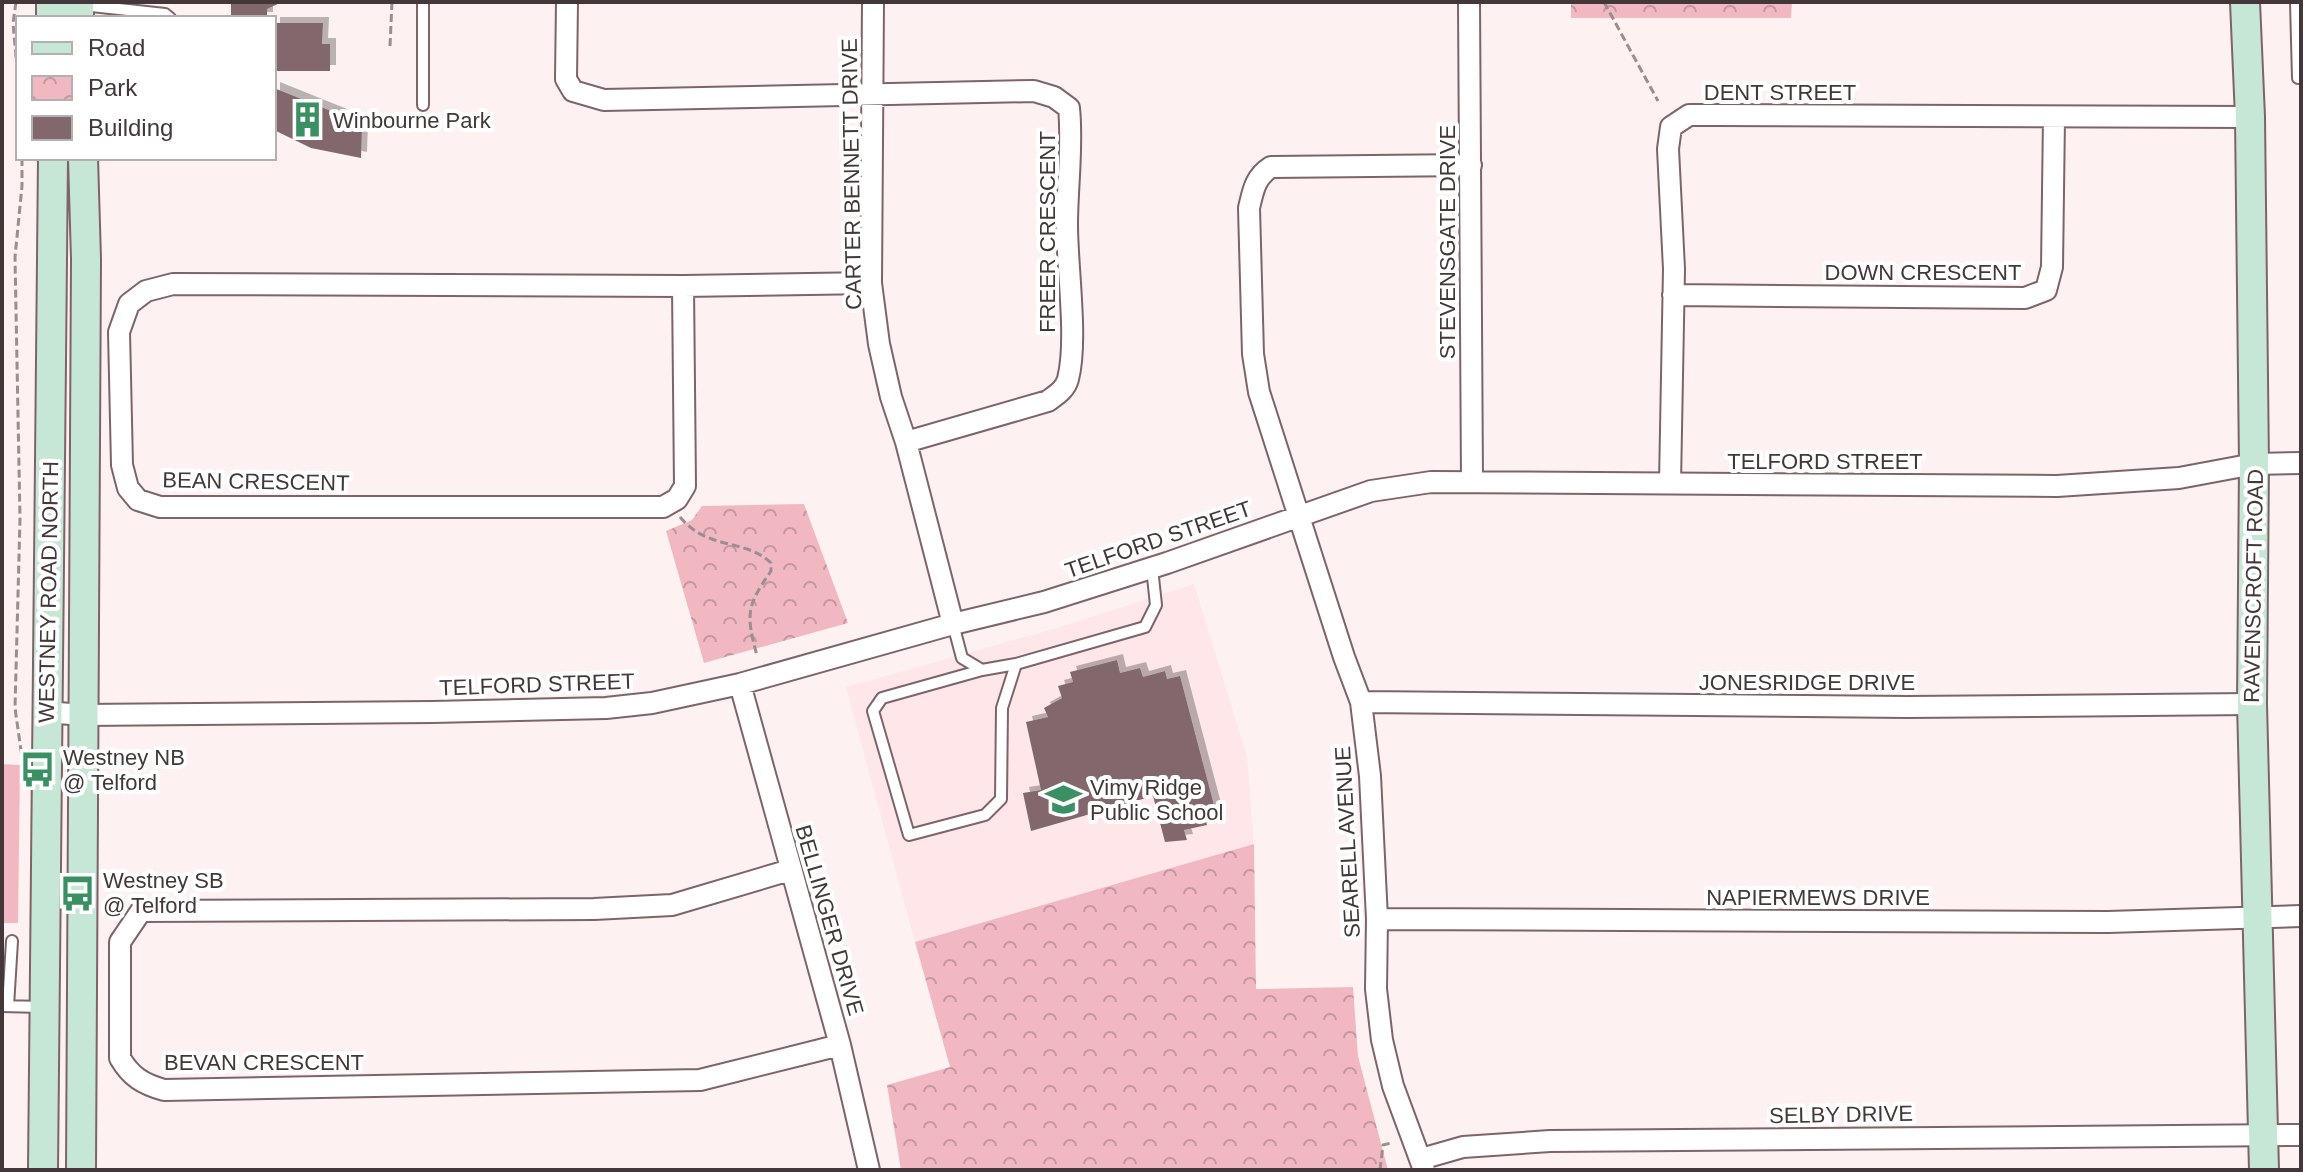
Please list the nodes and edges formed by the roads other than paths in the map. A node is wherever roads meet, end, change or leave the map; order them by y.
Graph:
1 (423, 2) edge
2 (567, 2) edge
3 (873, 2) edge
4 (1469, 2) edge
5 (2245, 2) edge
6 (2296, 2) edge
7 (72, 7) edge
8 (168, 16) edge
9 (2301, 78) edge
10 (872, 93) junction
11 (423, 105) dead end
12 (2054, 117) junction
13 (2250, 117) junction
14 (53, 160) edge
15 (83, 160) edge
16 (1471, 165) junction
17 (871, 283) junction
18 (683, 286) junction
19 (1673, 295) junction
20 (906, 442) junction
21 (2301, 463) edge
22 (2254, 464) junction
23 (1472, 482) junction
24 (1670, 483) junction
25 (1299, 515) junction
26 (1152, 568) junction
27 (953, 624) junction
28 (1016, 664) junction
29 (982, 670) junction
30 (740, 684) junction
31 (1361, 702) junction
32 (2252, 704) junction
33 (46, 712) junction
34 (83, 715) junction
35 (790, 870) junction
36 (2259, 916) junction
37 (2301, 916) edge
38 (1377, 919) junction
39 (12, 941) dead end
40 (5, 1006) edge
41 (44, 1007) junction
42 (840, 1045) junction
43 (2264, 1135) junction
44 (2301, 1135) edge
45 (1423, 1164) edge
46 (43, 1170) edge
47 (81, 1170) edge
48 (869, 1170) edge
49 (2264, 1170) edge

1 - 11 lane
2 - 10 street
3 - 10 street, CARTER BENNETT DRIVE
4 - 16 street, STEVENSGATE DRIVE
5 - 13 main road, RAVENSCROFT ROAD
6 - 9 lane
7 - 8 lane
10 - 17 street, CARTER BENNETT DRIVE
10 - 20 street, FREER CRESCENT
12 - 13 street, DENT STREET
12 - 19 street, DOWN CRESCENT
12 - 19 street, DENT STREET
13 - 22 main road, RAVENSCROFT ROAD
14 - 33 main road, WESTNEY ROAD NORTH
15 - 34 main road, WESTNEY ROAD NORTH
16 - 23 street, STEVENSGATE DRIVE
16 - 25 street, SEARELL AVENUE
17 - 18 street, BEAN CRESCENT
17 - 20 street, CARTER BENNETT DRIVE
18 - 18 street, BEAN CRESCENT
19 - 24 street, DENT STREET
20 - 27 street, CARTER BENNETT DRIVE
21 - 22 street, TELFORD STREET
22 - 24 street, TELFORD STREET
22 - 32 main road, RAVENSCROFT ROAD
23 - 24 street, TELFORD STREET
23 - 25 street, TELFORD STREET
25 - 26 street, TELFORD STREET
25 - 31 street, SEARELL AVENUE
26 - 27 street, TELFORD STREET
26 - 28 lane
27 - 29 lane
27 - 30 street, TELFORD STREET
28 - 29 lane
28 - 29 lane
30 - 34 street, TELFORD STREET
30 - 35 street, BELLINGER DRIVE
31 - 32 street, JONESRIDGE DRIVE
31 - 38 street, SEARELL AVENUE
32 - 36 main road, RAVENSCROFT ROAD
33 - 34 street, TELFORD STREET
33 - 41 main road, WESTNEY ROAD NORTH
34 - 47 main road, WESTNEY ROAD NORTH
35 - 42 street, BELLINGER DRIVE
35 - 42 street, BEVAN CRESCENT
36 - 37 street, NAPIERMEWS DRIVE
36 - 38 street, NAPIERMEWS DRIVE
36 - 43 main road, RAVENSCROFT ROAD
38 - 45 street, SEARELL AVENUE
39 - 40 lane
40 - 41 lane
41 - 46 main road, WESTNEY ROAD NORTH
42 - 48 street, BELLINGER DRIVE
43 - 44 street, SELBY DRIVE
43 - 45 street, SELBY DRIVE
43 - 49 main road, RAVENSCROFT ROAD

